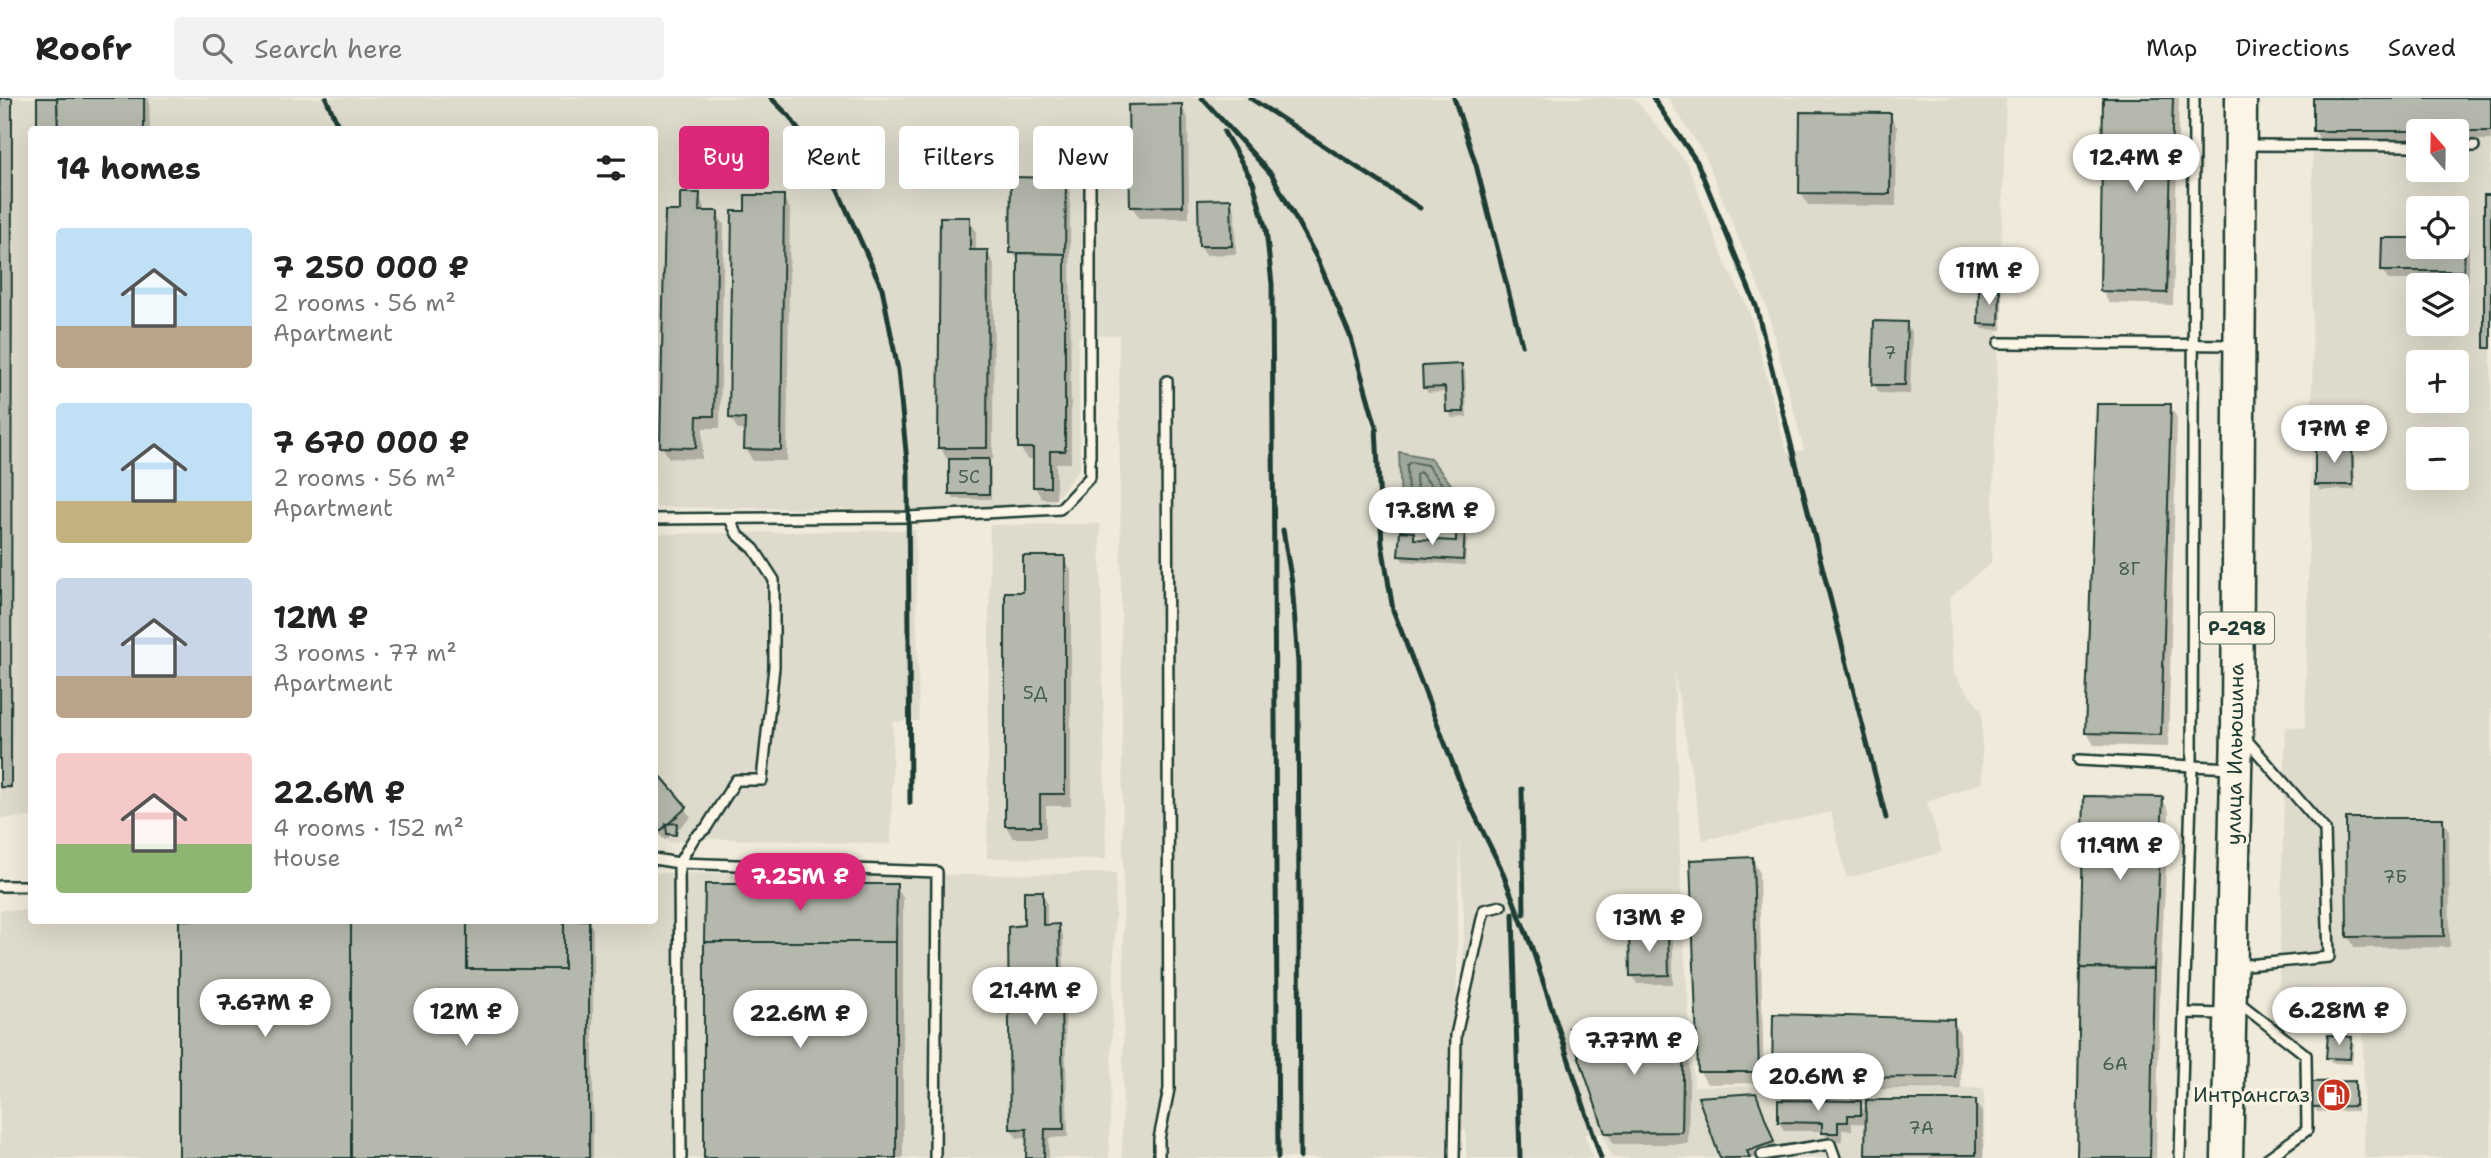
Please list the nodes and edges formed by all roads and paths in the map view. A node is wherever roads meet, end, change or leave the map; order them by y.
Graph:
1 (2194, 98) edge
2 (2241, 98) edge
3 (2241, 145) junction
4 (2406, 146) edge
5 (2469, 146) edge
6 (2474, 146) dead end
7 (1090, 189) edge
8 (1999, 343) dead end
9 (2192, 345) junction
10 (2237, 345) junction
11 (1167, 381) dead end
12 (658, 519) edge
13 (730, 519) junction
14 (2237, 729) junction
15 (2079, 760) dead end
16 (2192, 766) junction
17 (2236, 768) junction
18 (658, 860) edge
19 (679, 863) junction
20 (0, 886) edge
21 (28, 886) edge
22 (1501, 906) dead end
23 (2230, 992) junction
24 (2184, 1013) junction
25 (1762, 1155) dead end
26 (681, 1158) edge
27 (935, 1158) edge
28 (1159, 1158) edge
29 (1454, 1158) edge
30 (1835, 1158) edge
31 (2180, 1158) edge
32 (2227, 1158) edge
33 (2268, 1158) edge

1 - 9 lane
2 - 3 highway, улица Ильюшина / Р-298
3 - 4 lane
3 - 10 highway, улица Ильюшина / Р-298
5 - 6 lane
7 - 13 lane
8 - 9 lane
9 - 10 lane
9 - 16 lane
10 - 14 highway, улица Ильюшина / Р-298
11 - 28 lane
12 - 13 lane
13 - 19 lane
14 - 17 highway, улица Ильюшина / Р-298
14 - 23 lane
15 - 16 lane
16 - 17 lane
16 - 24 lane
17 - 23 highway, улица Ильюшина / Р-298
18 - 19 lane
19 - 26 lane
19 - 27 lane
20 - 21 lane
22 - 29 lane
23 - 24 lane
23 - 32 highway, улица Ильюшина / Р-298
23 - 33 lane
24 - 31 lane
25 - 30 lane

